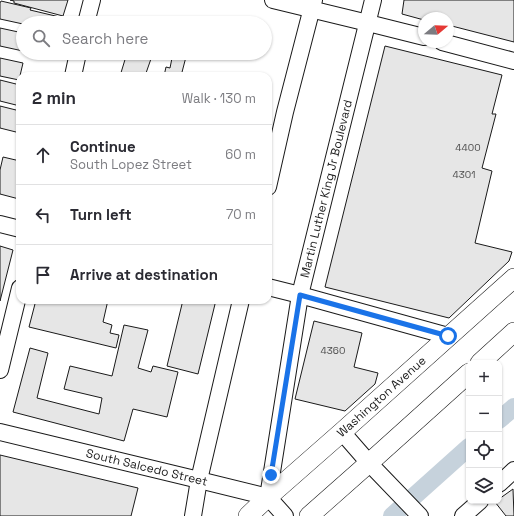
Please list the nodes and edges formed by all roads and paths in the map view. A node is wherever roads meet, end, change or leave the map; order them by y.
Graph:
1 (92, 0) edge
2 (273, 0) edge
3 (373, 0) edge
4 (312, 5) edge
5 (88, 16) edge
6 (368, 23) junction
7 (418, 36) edge
8 (454, 45) edge
9 (76, 60) edge
10 (514, 61) edge
11 (74, 72) edge
12 (272, 169) edge
13 (0, 224) edge
14 (16, 228) edge
15 (514, 278) edge
16 (272, 288) edge
17 (300, 295) junction
18 (16, 304) edge
19 (240, 304) edge
20 (514, 332) edge
21 (448, 336) junction
22 (483, 360) edge
23 (0, 370) edge
24 (466, 375) edge
25 (0, 432) edge
26 (342, 432) junction
27 (369, 463) junction
28 (514, 470) edge
29 (200, 480) junction
30 (502, 481) edge
31 (268, 497) junction
32 (477, 504) edge
33 (193, 516) edge
34 (248, 516) edge
35 (285, 516) edge
36 (309, 516) edge
37 (420, 516) edge
38 (463, 516) edge

1 - 5 street
2 - 4 street
3 - 6 street, Martin Luther King Jr Boulevard
4 - 6 street
4 - 12 street
6 - 7 street
6 - 17 street, Martin Luther King Jr Boulevard
8 - 10 street
9 - 11 street
13 - 14 street
15 - 21 street, Washington Avenue
16 - 17 street
17 - 21 street
17 - 31 street, Martin Luther King Jr Boulevard
18 - 23 street
19 - 29 street
20 - 22 street
21 - 26 street, Washington Avenue
24 - 27 street
25 - 29 street, South Salcedo Street
26 - 27 street
26 - 31 street, Washington Avenue
27 - 36 street
27 - 37 street
28 - 30 street
29 - 31 street, South Salcedo Street
29 - 33 street
31 - 34 street, Washington Avenue
31 - 35 street
32 - 38 street

